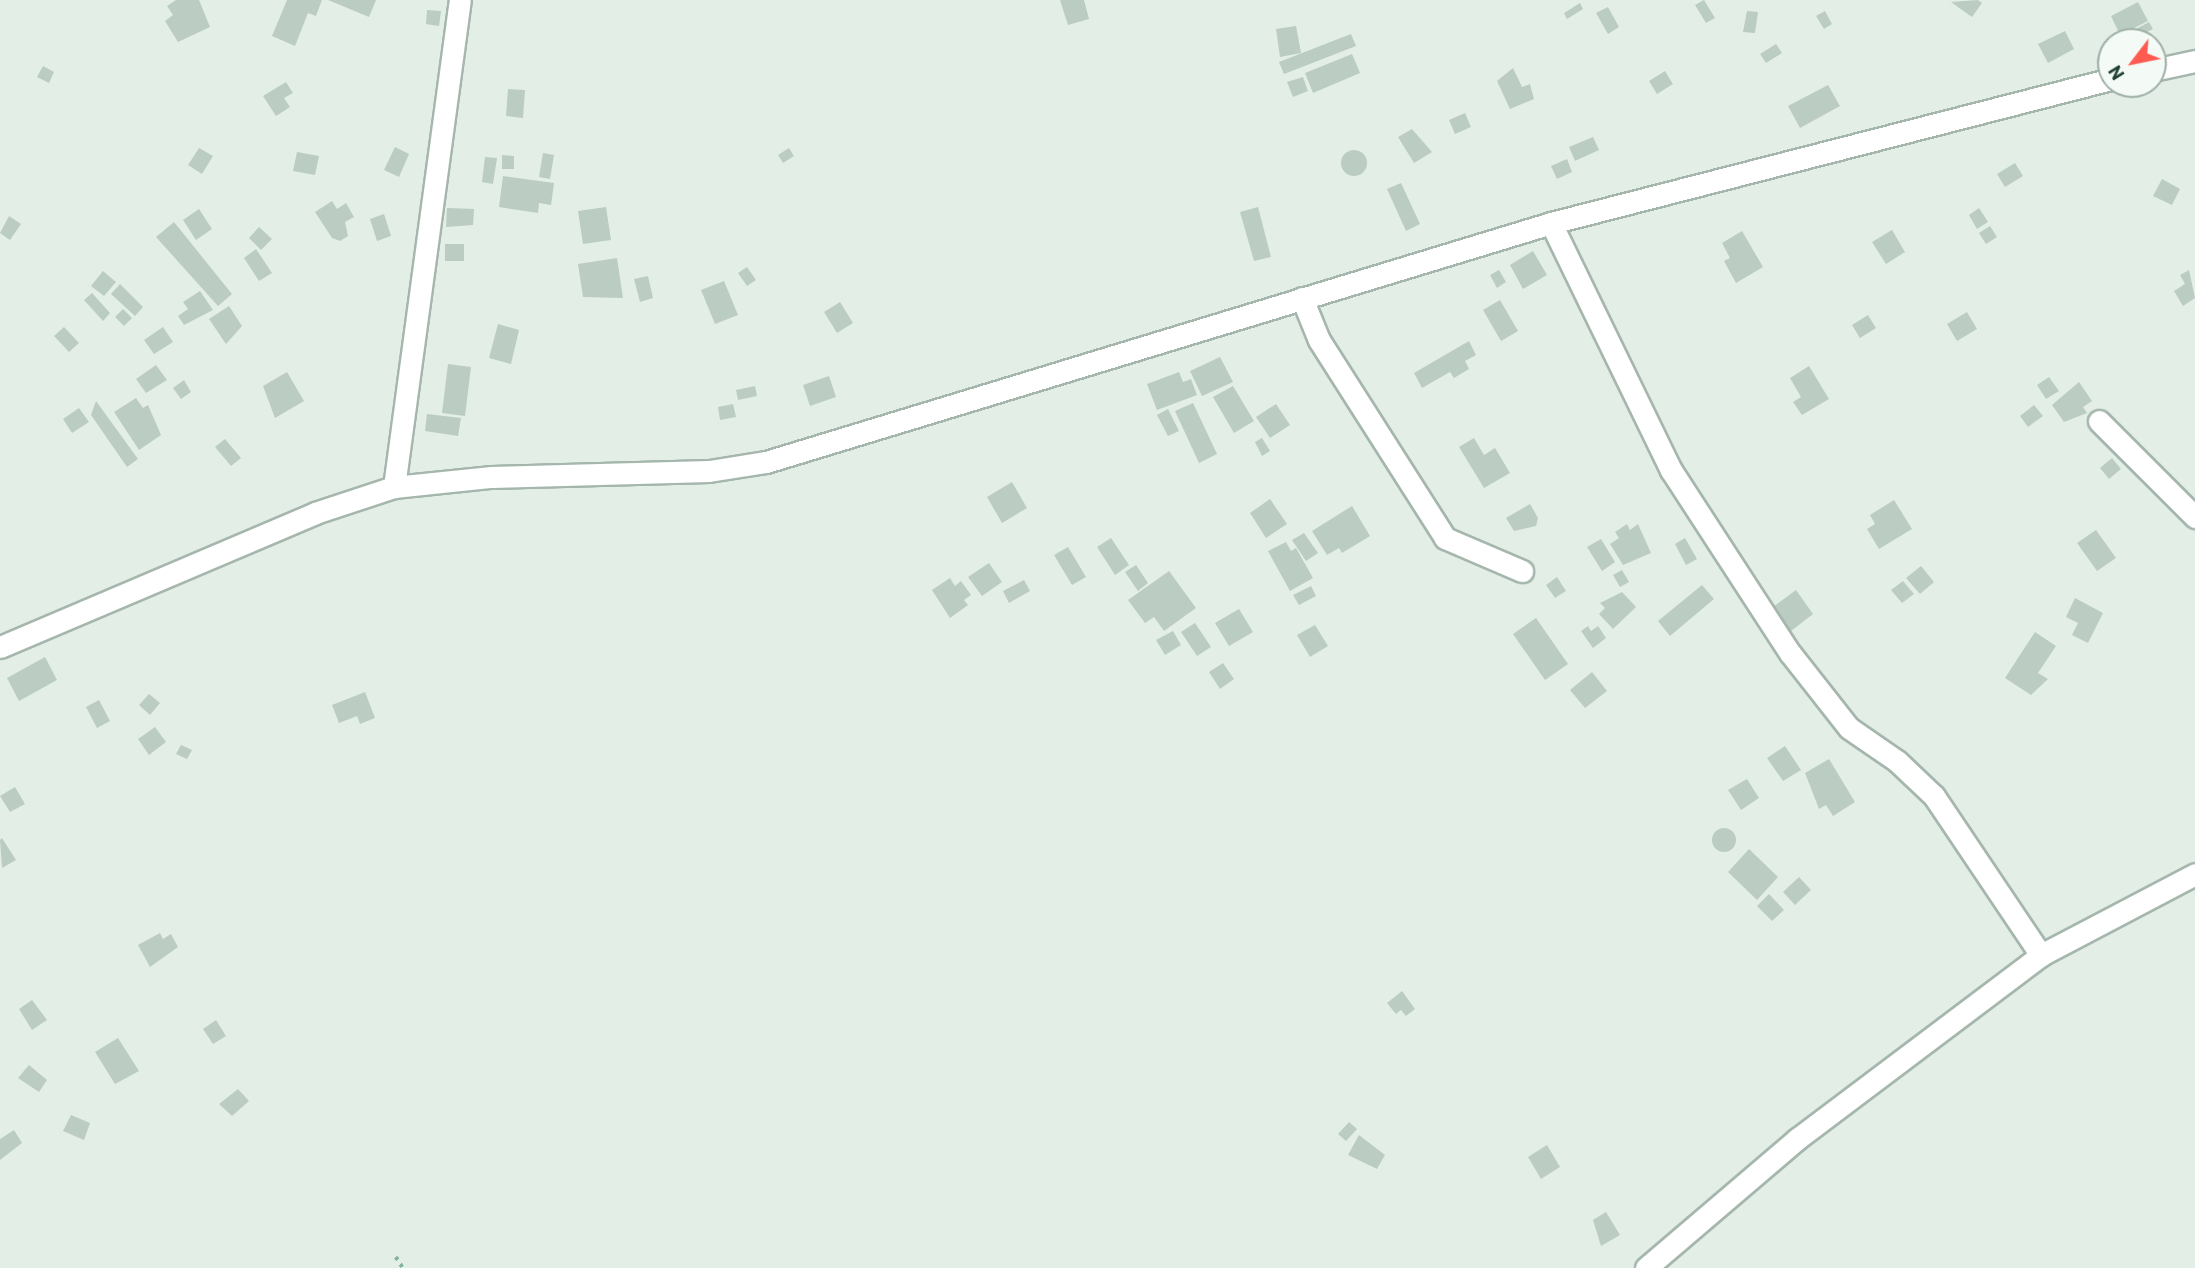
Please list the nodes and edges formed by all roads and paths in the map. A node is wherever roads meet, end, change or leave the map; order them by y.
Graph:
1 (460, 0) edge
2 (2195, 61) edge
3 (2167, 67) edge
4 (2097, 83) edge
5 (1551, 223) junction
6 (1302, 298) junction
7 (2099, 421) dead end
8 (394, 487) junction
9 (2195, 517) edge
10 (1522, 571) dead end
11 (0, 647) edge
12 (2195, 874) edge
13 (2041, 955) junction
14 (396, 1257) dead end
15 (403, 1268) edge
16 (1646, 1268) edge

1 - 8 street
2 - 3 street
4 - 5 street
5 - 6 street
5 - 13 street
6 - 8 street
6 - 10 street
7 - 9 street
8 - 11 street
12 - 13 street
13 - 16 street
14 - 15 path

